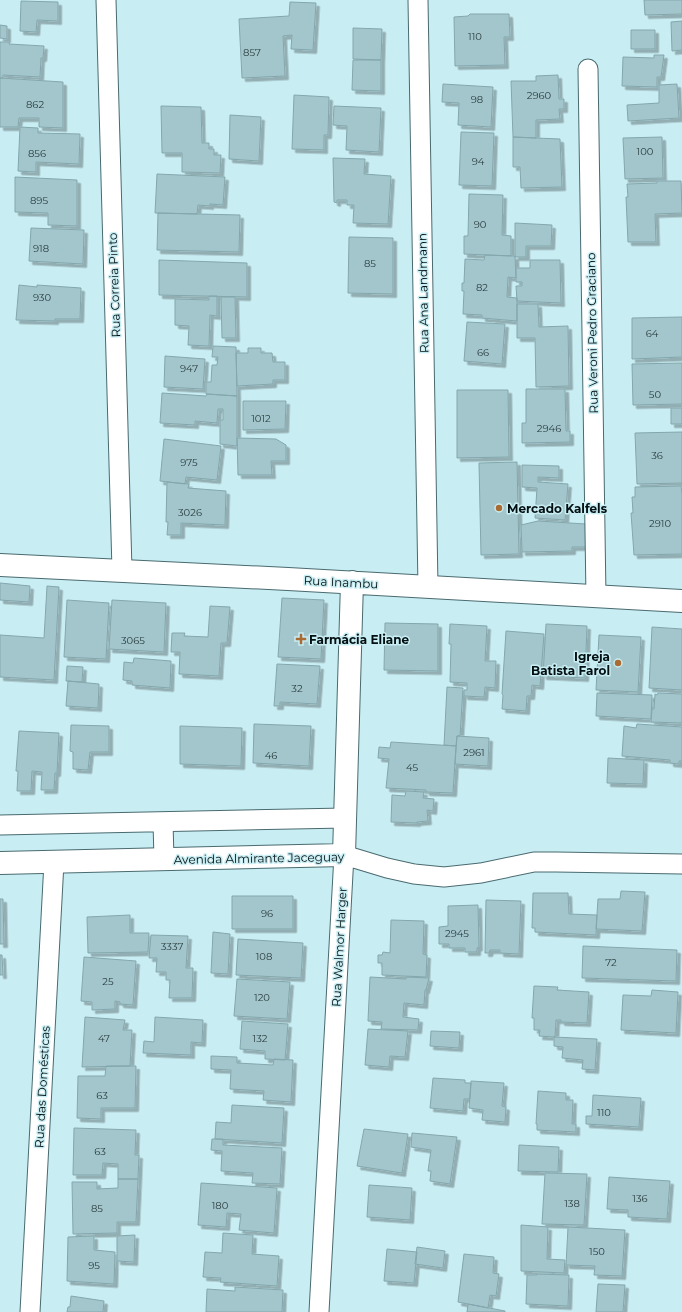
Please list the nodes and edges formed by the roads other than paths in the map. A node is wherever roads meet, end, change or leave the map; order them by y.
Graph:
1 (106, 0) edge
2 (418, 0) edge
3 (588, 69) dead end
4 (0, 565) edge
5 (122, 570) junction
6 (352, 582) junction
7 (428, 587) junction
8 (596, 597) junction
9 (682, 601) edge
10 (345, 818) junction
11 (163, 822) junction
12 (0, 825) edge
13 (344, 855) junction
14 (164, 859) junction
15 (54, 862) junction
16 (0, 863) edge
17 (682, 864) edge
18 (30, 1312) edge
19 (319, 1312) edge

1 - 5 street, Rua Correia Pinto
2 - 7 street, Rua Ana Landmann
3 - 8 street, Rua Veroni Pedro Graciano
4 - 5 main road, Rua Inambu
5 - 6 main road, Rua Inambu
6 - 7 main road, Rua Inambu
6 - 10 main road, Rua Walmor Harger
7 - 8 main road, Rua Inambu
8 - 9 main road, Rua Inambu
10 - 11 street
10 - 13 main road, Rua Walmor Harger
11 - 12 street
11 - 14 street
13 - 14 main road, Avenida Almirante Jaceguay
13 - 17 street, Avenida Almirante Jaceguay
13 - 19 street, Rua Walmor Harger
14 - 15 main road, Avenida Almirante Jaceguay
15 - 16 main road, Avenida Almirante Jaceguay
15 - 18 street, Rua das Domésticas

